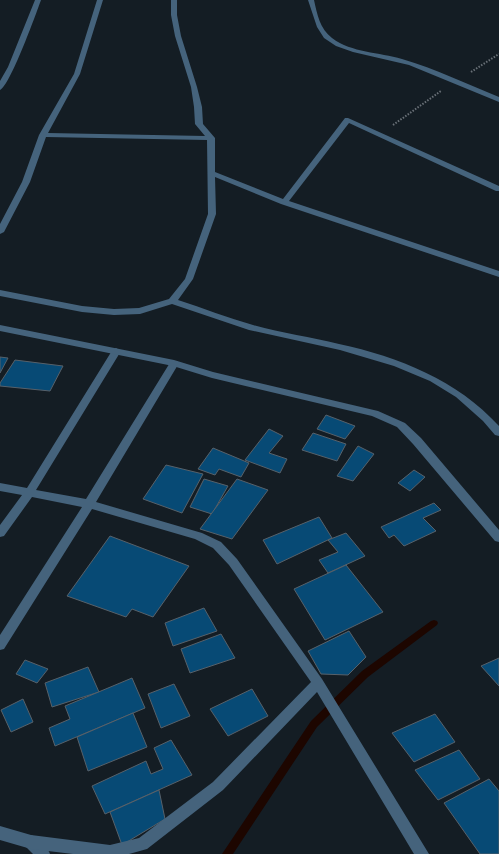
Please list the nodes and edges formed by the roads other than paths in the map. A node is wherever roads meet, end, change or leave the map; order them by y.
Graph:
1 (38, 0) edge
2 (100, 0) edge
3 (174, 0) edge
4 (311, 0) edge
5 (0, 88) edge
6 (499, 100) edge
7 (42, 135) junction
8 (211, 138) junction
9 (211, 173) junction
10 (499, 189) edge
11 (284, 202) junction
12 (0, 232) edge
13 (499, 274) edge
14 (0, 293) edge
15 (172, 301) junction
16 (0, 328) edge
17 (116, 351) junction
18 (174, 363) junction
19 (499, 432) edge
20 (0, 487) edge
21 (29, 493) junction
22 (89, 504) junction
23 (0, 533) edge
24 (499, 538) edge
25 (0, 646) edge
26 (318, 683) junction
27 (0, 833) edge
28 (31, 842) junction
29 (43, 854) edge
30 (422, 854) edge

1 - 5 street
2 - 7 street
3 - 8 street
4 - 6 street
7 - 8 street
7 - 12 street
8 - 9 street
9 - 11 street
9 - 15 street
10 - 11 street
11 - 13 street
14 - 15 street
15 - 19 street
16 - 17 street
17 - 18 street
17 - 21 street
18 - 22 street
18 - 24 street
20 - 21 street
21 - 22 street
21 - 23 street
22 - 25 street
22 - 26 street
26 - 28 street
26 - 30 street
27 - 28 street
28 - 29 street

